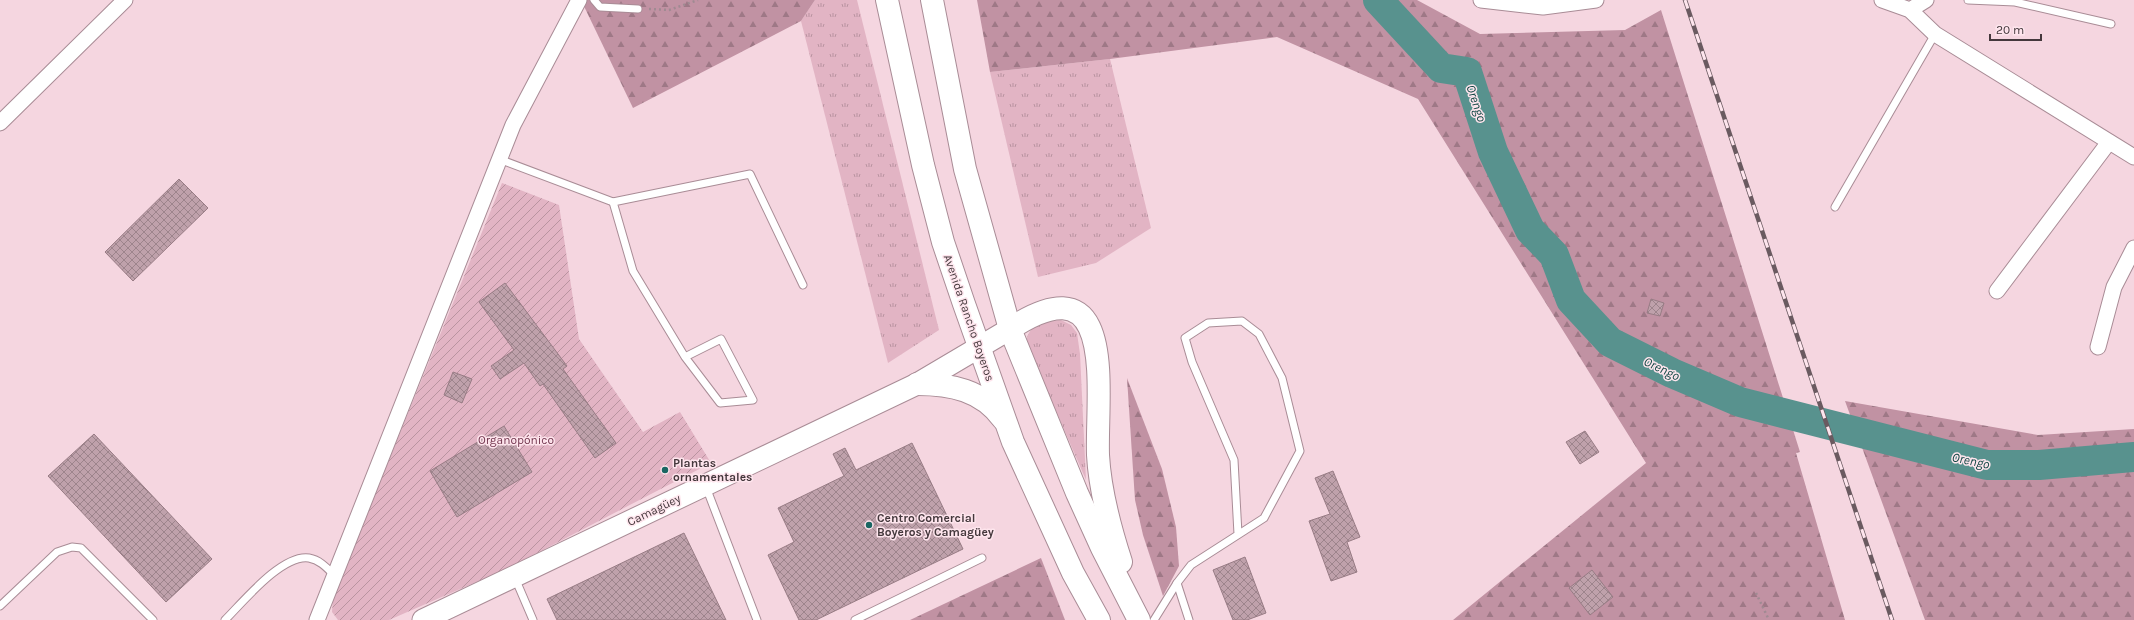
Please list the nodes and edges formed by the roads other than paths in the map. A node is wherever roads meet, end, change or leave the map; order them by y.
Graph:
1 (125, 0) edge
2 (578, 0) edge
3 (594, 0) edge
4 (887, 0) edge
5 (932, 0) edge
6 (1481, 0) edge
7 (1596, 0) edge
8 (1882, 0) edge
9 (1926, 0) edge
10 (1968, 0) edge
11 (638, 9) road end
12 (1910, 10) junction
13 (2111, 24) dead end
14 (1935, 34) junction
15 (0, 123) edge
16 (2109, 142) junction
17 (2134, 157) edge
18 (499, 159) junction
19 (613, 202) junction
20 (1835, 207) dead end
21 (2134, 248) edge
22 (803, 285) dead end
23 (1997, 291) dead end
24 (1010, 329) junction
25 (2098, 347) dead end
26 (979, 348) junction
27 (685, 357) junction
28 (917, 384) junction
29 (1013, 442) junction
30 (706, 485) junction
31 (1238, 534) junction
32 (982, 558) dead end
33 (334, 575) junction
34 (514, 577) junction
35 (1176, 583) junction
36 (0, 606) edge
37 (153, 620) edge
38 (225, 620) edge
39 (317, 620) edge
40 (423, 620) edge
41 (533, 620) edge
42 (757, 620) edge
43 (855, 620) edge
44 (1099, 620) edge
45 (1140, 620) edge
46 (1154, 620) edge
47 (1189, 620) edge

1 - 15 street
2 - 18 street
3 - 11 lane
4 - 26 highway, Avenida Rancho Boyeros
5 - 24 highway
6 - 7 street
8 - 12 street
9 - 12 street
10 - 13 lane
12 - 14 street
14 - 16 street
14 - 20 lane
16 - 17 street
16 - 23 street
18 - 19 lane
18 - 33 street
19 - 22 lane
19 - 27 lane
21 - 25 street
24 - 26 main road, Camagüey
24 - 45 highway
24 - 45 highway
26 - 28 main road, Camagüey
26 - 29 highway, Avenida Rancho Boyeros
27 - 27 lane
28 - 29 highway
28 - 30 main road, Camagüey
29 - 44 highway, Avenida Rancho Boyeros
30 - 34 main road, Camagüey
30 - 42 lane
31 - 31 lane
31 - 35 lane
32 - 43 lane
33 - 38 lane
33 - 39 street
34 - 40 main road, Camagüey
34 - 41 lane
35 - 46 lane
35 - 47 lane
36 - 37 lane

